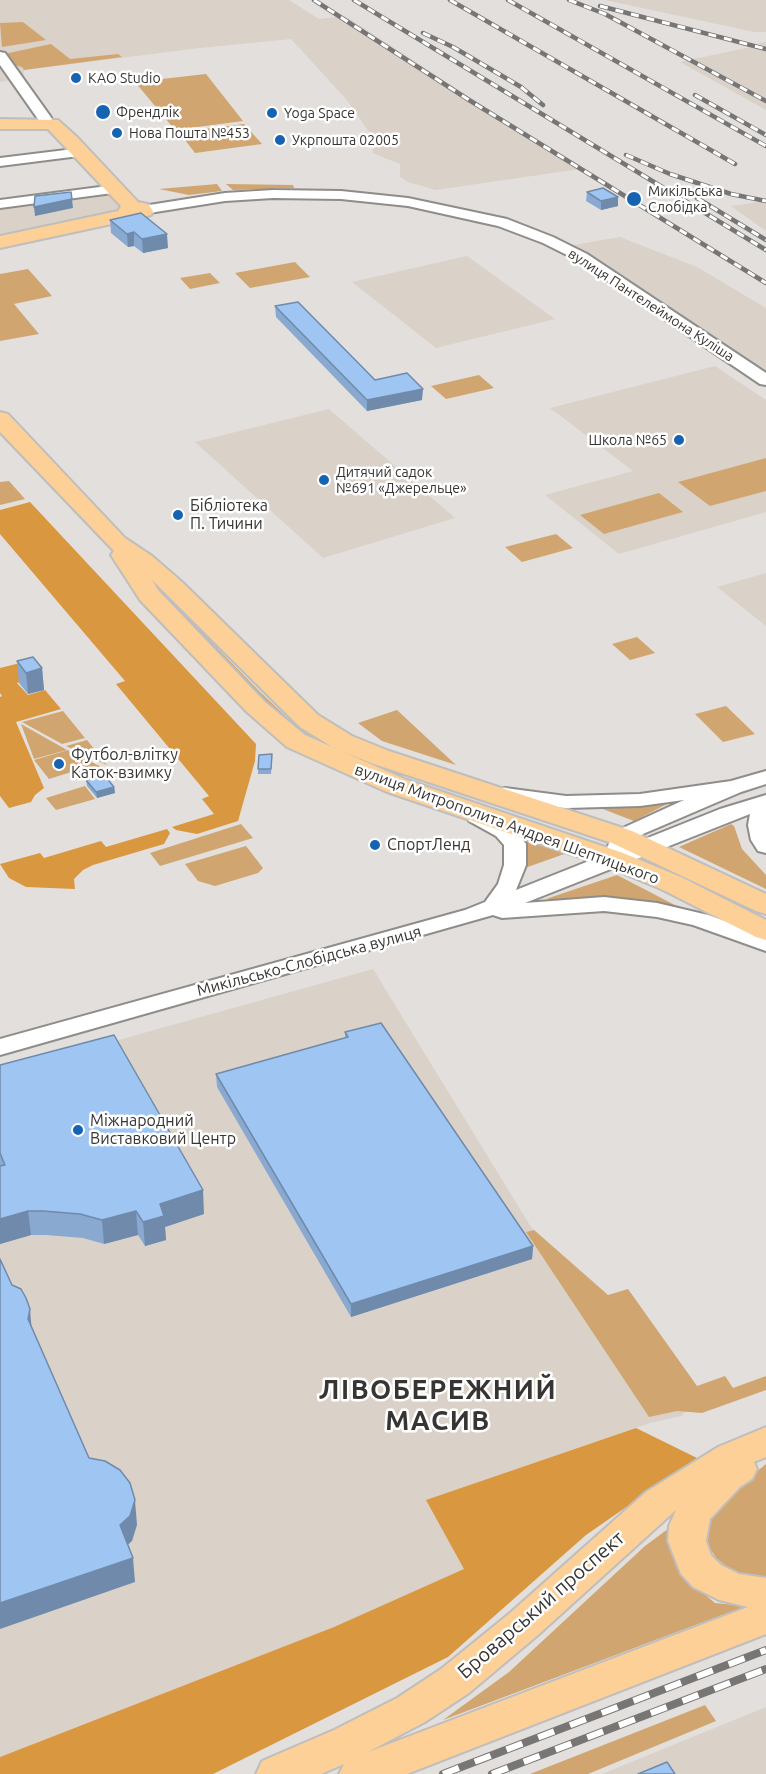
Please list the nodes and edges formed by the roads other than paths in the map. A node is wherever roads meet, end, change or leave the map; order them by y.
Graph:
1 (0, 56) edge
2 (44, 122) junction
3 (0, 124) edge
4 (81, 152) junction
5 (0, 162) edge
6 (115, 189) junction
7 (0, 204) edge
8 (135, 210) junction
9 (6, 239) edge
10 (766, 380) edge
11 (0, 419) edge
12 (766, 777) edge
13 (733, 787) junction
14 (470, 800) junction
15 (764, 802) edge
16 (766, 846) edge
17 (627, 848) junction
18 (766, 905) edge
19 (483, 911) junction
20 (766, 931) edge
21 (766, 944) edge
22 (0, 1047) edge
23 (766, 1441) edge
24 (766, 1452) edge
25 (766, 1593) edge
26 (766, 1617) edge
27 (277, 1774) edge
28 (360, 1774) edge

1 - 2 street
2 - 3 main road
2 - 4 main road
4 - 5 street
4 - 6 main road
6 - 7 street
6 - 8 main road
8 - 9 main road, вулиця Пантелеймона Куліша
8 - 10 street, вулиця Пантелеймона Куліша
11 - 14 main road, вулиця Митрополита Андрея Шептицького
12 - 13 street
13 - 14 street
13 - 17 street
14 - 17 main road, вулиця Митрополита Андрея Шептицького
14 - 19 street
15 - 16 street
15 - 17 street
17 - 18 main road, вулиця Митрополита Андрея Шептицького
17 - 19 street, Микільсько-Слобідська вулиця
17 - 20 main road, вулиця Митрополита Андрея Шептицького
19 - 21 street
19 - 22 street, Микільсько-Слобідська вулиця
23 - 27 main road, Броварський проспект
24 - 25 main road
26 - 28 main road

